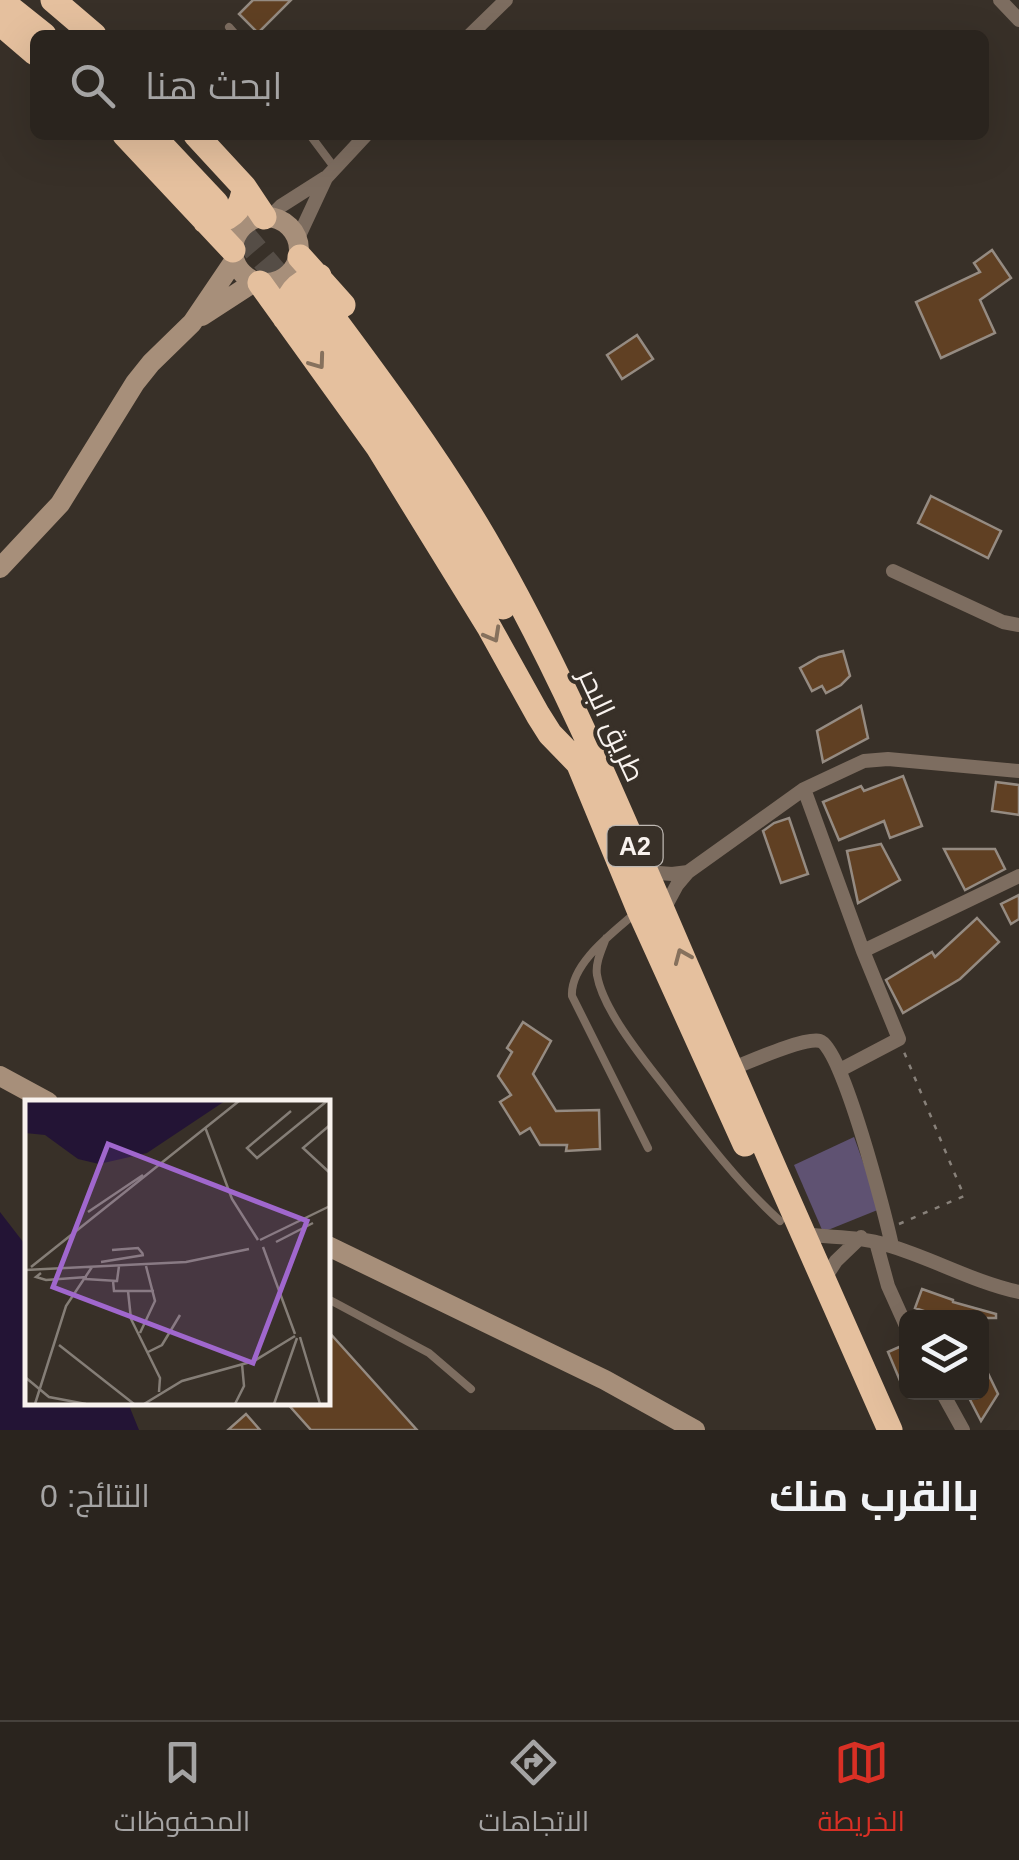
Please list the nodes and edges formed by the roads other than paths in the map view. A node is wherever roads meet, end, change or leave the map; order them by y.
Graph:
1 (0, 0) edge
2 (24, 0) edge
3 (52, 0) edge
4 (506, 0) edge
5 (1000, 0) edge
6 (1019, 20) edge
7 (0, 23) edge
8 (229, 26) dead end
9 (38, 30) edge
10 (60, 30) edge
11 (88, 30) edge
12 (232, 30) edge
13 (475, 30) edge
14 (30, 50) edge
15 (132, 140) edge
16 (157, 140) edge
17 (176, 140) edge
18 (198, 140) edge
19 (313, 140) edge
20 (361, 140) edge
21 (330, 173) junction
22 (223, 201) junction
23 (267, 217) junction
24 (299, 247) junction
25 (234, 255) junction
26 (257, 283) junction
27 (306, 299) junction
28 (192, 323) junction
29 (0, 568) edge
30 (892, 572) dead end
31 (1019, 625) edge
32 (1019, 771) edge
33 (804, 789) junction
34 (646, 872) junction
35 (688, 872) junction
36 (1019, 876) edge
37 (651, 911) junction
38 (606, 938) junction
39 (862, 951) junction
40 (731, 1069) junction
41 (840, 1070) junction
42 (0, 1076) edge
43 (44, 1100) edge
44 (648, 1148) dead end
45 (792, 1228) junction
46 (868, 1240) junction
47 (892, 1246) junction
48 (330, 1247) edge
49 (826, 1276) junction
50 (1019, 1292) edge
51 (330, 1300) edge
52 (899, 1310) edge
53 (472, 1389) dead end
54 (886, 1395) dead end
55 (946, 1400) edge
56 (959, 1426) edge
57 (695, 1430) edge
58 (871, 1430) edge
59 (890, 1430) edge

1 - 9 highway
2 - 10 highway
3 - 11 highway
4 - 13 street
5 - 6 street
7 - 14 highway
8 - 12 lane
15 - 22 highway
16 - 22 highway
17 - 22 highway
18 - 22 highway
19 - 21 lane
20 - 21 street
21 - 23 street
21 - 24 street
22 - 23 highway
22 - 25 highway
23 - 24 main road
23 - 25 main road
24 - 26 main road
24 - 27 highway
25 - 26 main road
25 - 28 main road
26 - 27 highway
26 - 28 main road
27 - 34 highway, طريق البحر / A2
27 -> 37 highway, طريق البحر / A2
28 - 29 main road
30 - 31 street
32 - 33 street
33 - 35 street
33 - 39 street
34 - 35 street
34 - 37 highway, طريق البحر / A2
35 - 37 street
36 - 39 street
37 - 38 lane
40 -> 37 highway, طريق البحر / A2
37 - 45 highway, طريق البحر / A2
38 - 44 lane
38 - 45 lane
39 - 41 street
40 - 41 street
40 - 45 highway, طريق البحر / A2
41 - 47 street
42 - 43 main road
45 - 46 street
45 - 49 highway, طريق البحر / A2
45 - 58 highway, طريق البحر / A2
46 - 47 street
46 - 49 street
46 - 52 street
47 - 50 street
48 - 57 main road
49 - 54 lane
49 - 59 highway, طريق البحر / A2
51 - 53 lane
55 - 56 street

